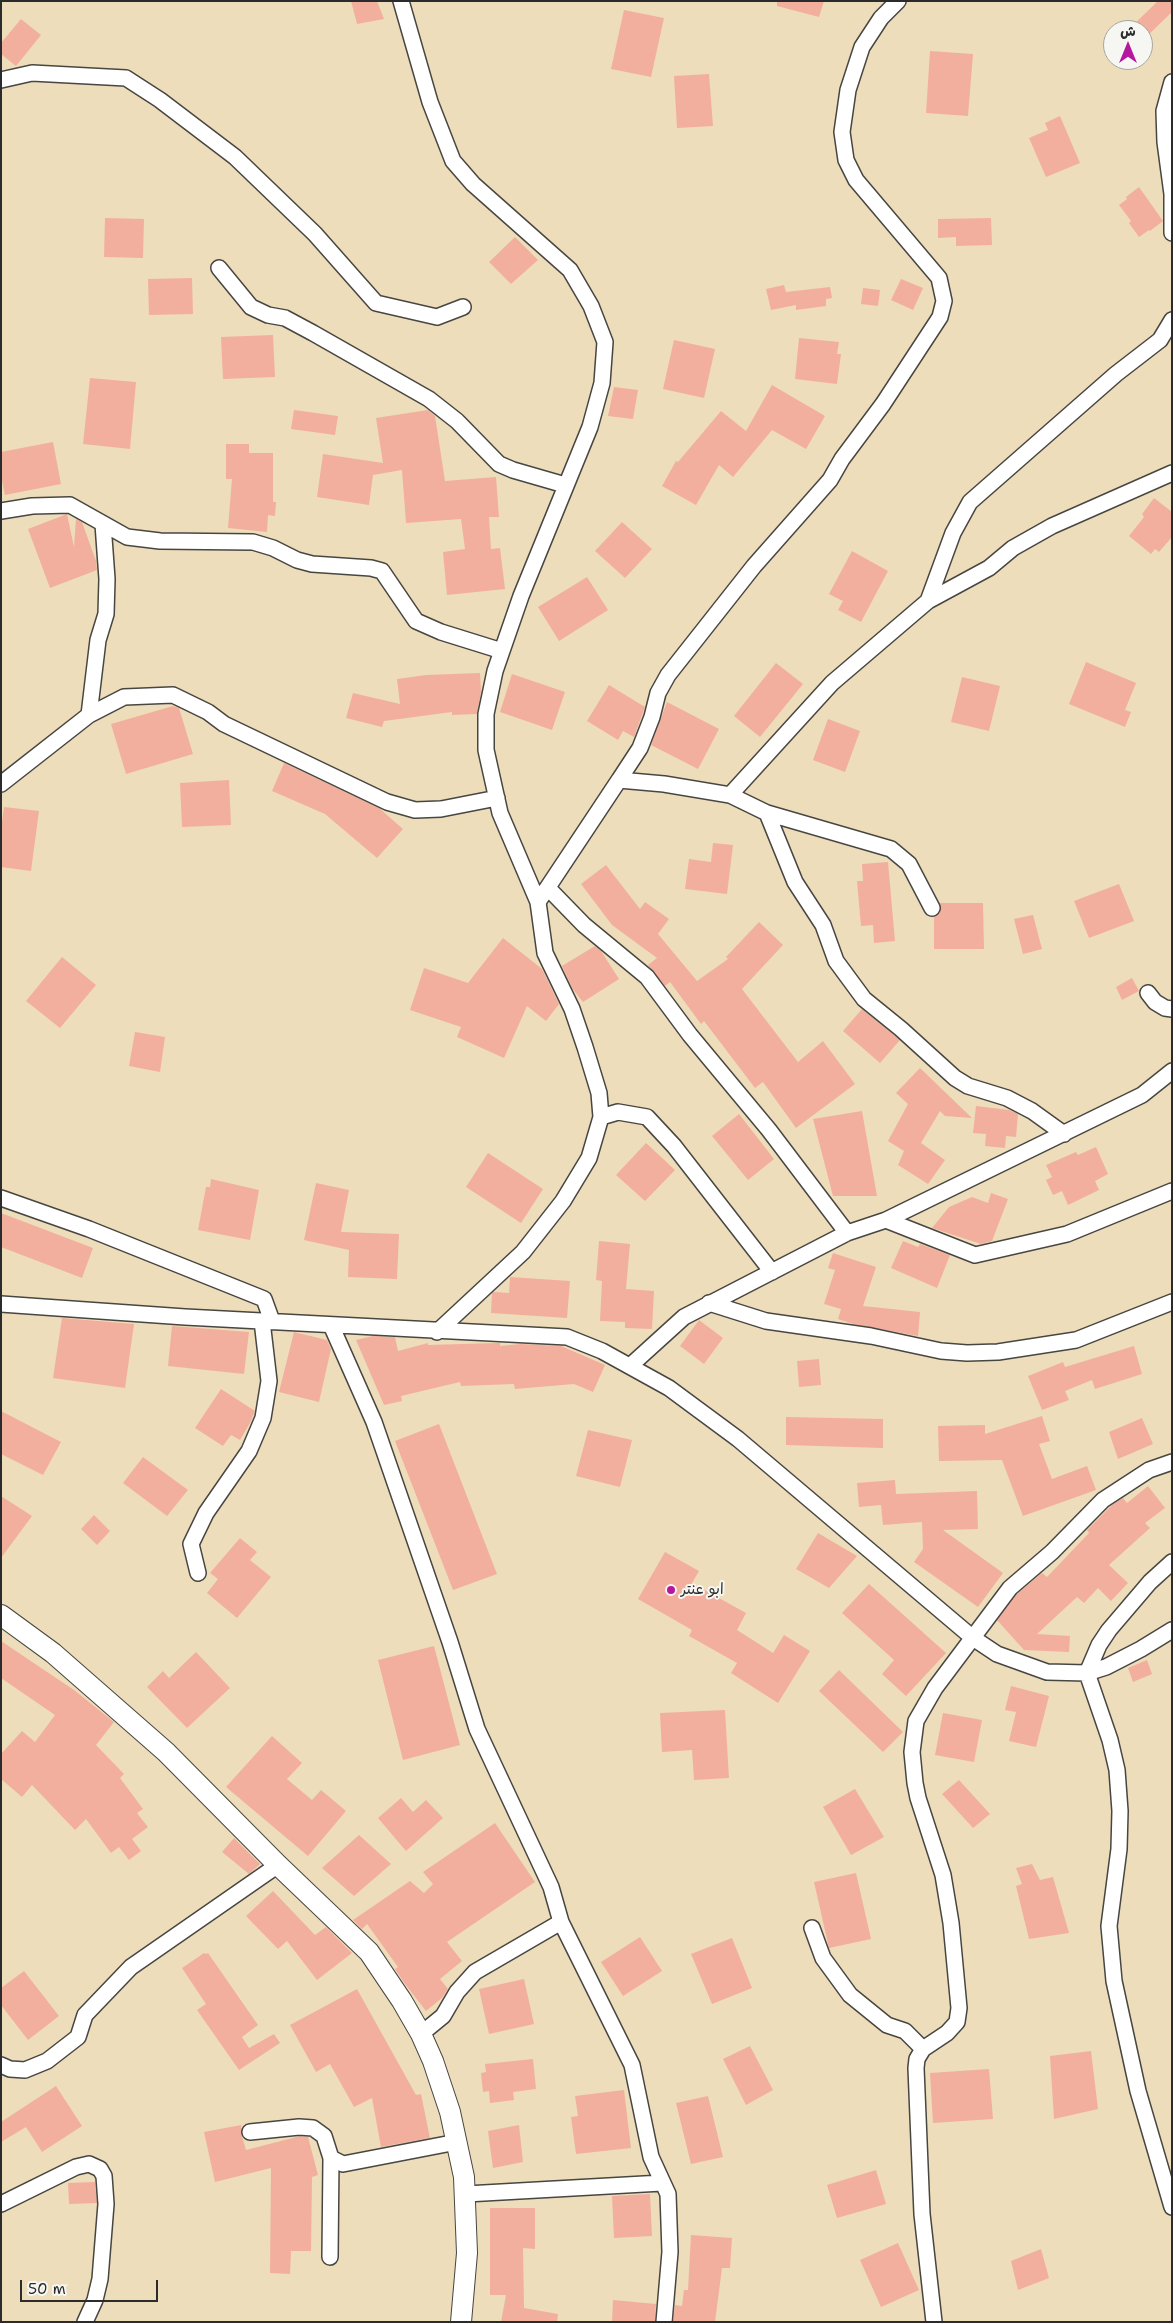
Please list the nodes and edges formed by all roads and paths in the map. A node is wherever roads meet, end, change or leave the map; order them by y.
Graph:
1 (401, 1) edge
2 (898, 1) edge
3 (1, 80) edge
4 (1171, 87) edge
5 (1172, 233) edge
6 (219, 268) dead end
7 (463, 307) dead end
8 (1172, 320) edge
9 (1172, 473) edge
10 (565, 485) junction
11 (1, 511) edge
12 (103, 524) junction
13 (928, 601) junction
14 (502, 651) junction
15 (89, 715) junction
16 (619, 780) junction
17 (1, 784) edge
18 (730, 796) junction
19 (497, 798) junction
20 (767, 813) junction
21 (548, 888) junction
22 (538, 902) junction
23 (932, 908) dead end
24 (1148, 993) dead end
25 (1172, 1009) edge
26 (1172, 1071) edge
27 (601, 1117) junction
28 (1064, 1134) junction
29 (1172, 1191) edge
30 (1, 1198) edge
31 (886, 1220) junction
32 (847, 1233) junction
33 (772, 1272) junction
34 (1172, 1302) edge
35 (709, 1303) junction
36 (1, 1304) edge
37 (267, 1321) junction
38 (331, 1325) junction
39 (437, 1332) junction
40 (630, 1366) junction
41 (1172, 1462) edge
42 (1172, 1562) edge
43 (198, 1573) dead end
44 (1, 1615) edge
45 (1172, 1630) edge
46 (973, 1638) junction
47 (1087, 1673) junction
48 (278, 1865) junction
49 (561, 1922) junction
50 (812, 1928) dead end
51 (421, 2034) junction
52 (923, 2049) junction
53 (1, 2066) edge
54 (250, 2132) dead end
55 (457, 2142) junction
56 (331, 2158) junction
57 (662, 2183) junction
58 (466, 2194) junction
59 (1, 2204) edge
60 (1172, 2207) edge
61 (330, 2257) dead end
62 (85, 2322) edge
63 (461, 2322) edge
64 (664, 2322) edge
65 (934, 2322) edge

1 - 10 street
2 - 16 street
3 - 7 street
4 - 5 street
6 - 10 street
8 - 13 street
9 - 13 street
10 - 14 street
11 - 12 street
12 - 14 street
12 - 15 street
13 - 18 street
14 - 19 street
15 - 17 street
15 - 19 street
16 - 18 street
16 - 21 street
18 - 20 street
19 - 22 street
20 - 23 street
20 - 28 street
21 - 22 street
21 - 32 street
22 - 27 street
24 - 25 street
26 - 28 street
27 - 33 street
27 - 39 street
28 - 31 street
29 - 31 street
30 - 37 street
31 - 32 street
32 - 33 street
33 - 35 street
34 - 35 street
35 - 40 street
36 - 37 street
37 - 38 street
37 - 43 street
38 - 39 street
38 - 49 street
39 - 40 street
40 - 46 street
41 - 46 street
42 - 47 street
44 - 48 street
45 - 47 street
46 - 47 street
46 - 52 street
47 - 60 street
48 - 51 street
48 - 53 street
49 - 51 street
49 - 57 street
50 - 52 street
51 - 55 street
52 - 65 street
54 - 56 street
55 - 56 street
55 - 58 street
56 - 61 street
57 - 58 street
57 - 64 street
58 - 63 street
59 - 62 street

